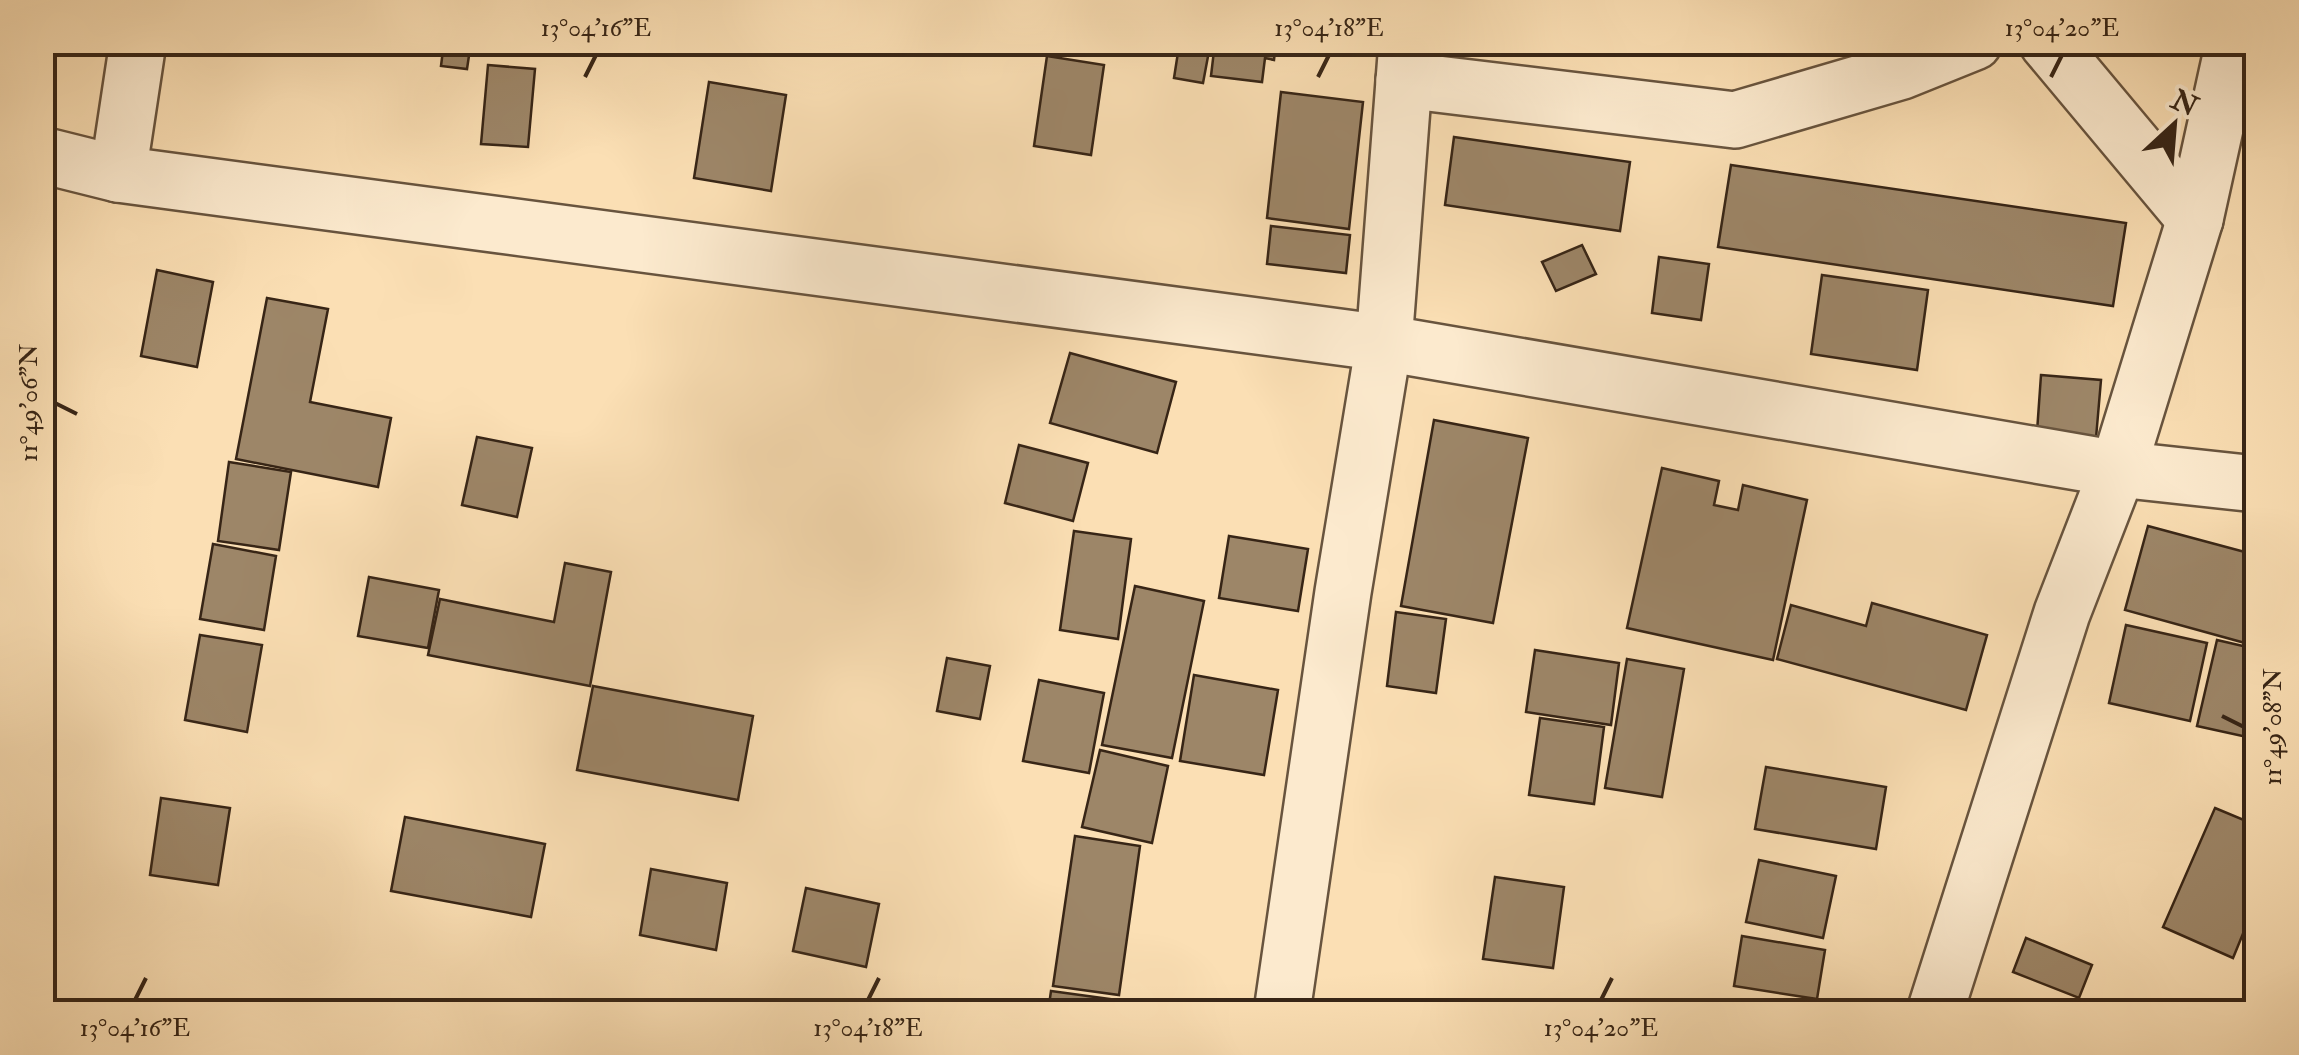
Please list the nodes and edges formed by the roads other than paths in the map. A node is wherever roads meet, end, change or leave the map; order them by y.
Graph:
1 (138, 42) edge
2 (1974, 42) edge
3 (2046, 42) edge
4 (2234, 42) edge
5 (1405, 61) edge
6 (42, 156) edge
7 (118, 174) junction
8 (2195, 220) junction
9 (1384, 344) junction
10 (2118, 469) junction
11 (2256, 484) edge
12 (1282, 1012) edge
13 (1935, 1012) edge

1 - 7 street
2 - 5 street
3 - 8 street
4 - 8 street
5 - 9 street
6 - 7 street
7 - 9 street
8 - 10 street
9 - 10 street
9 - 12 street
10 - 11 street
10 - 13 street

